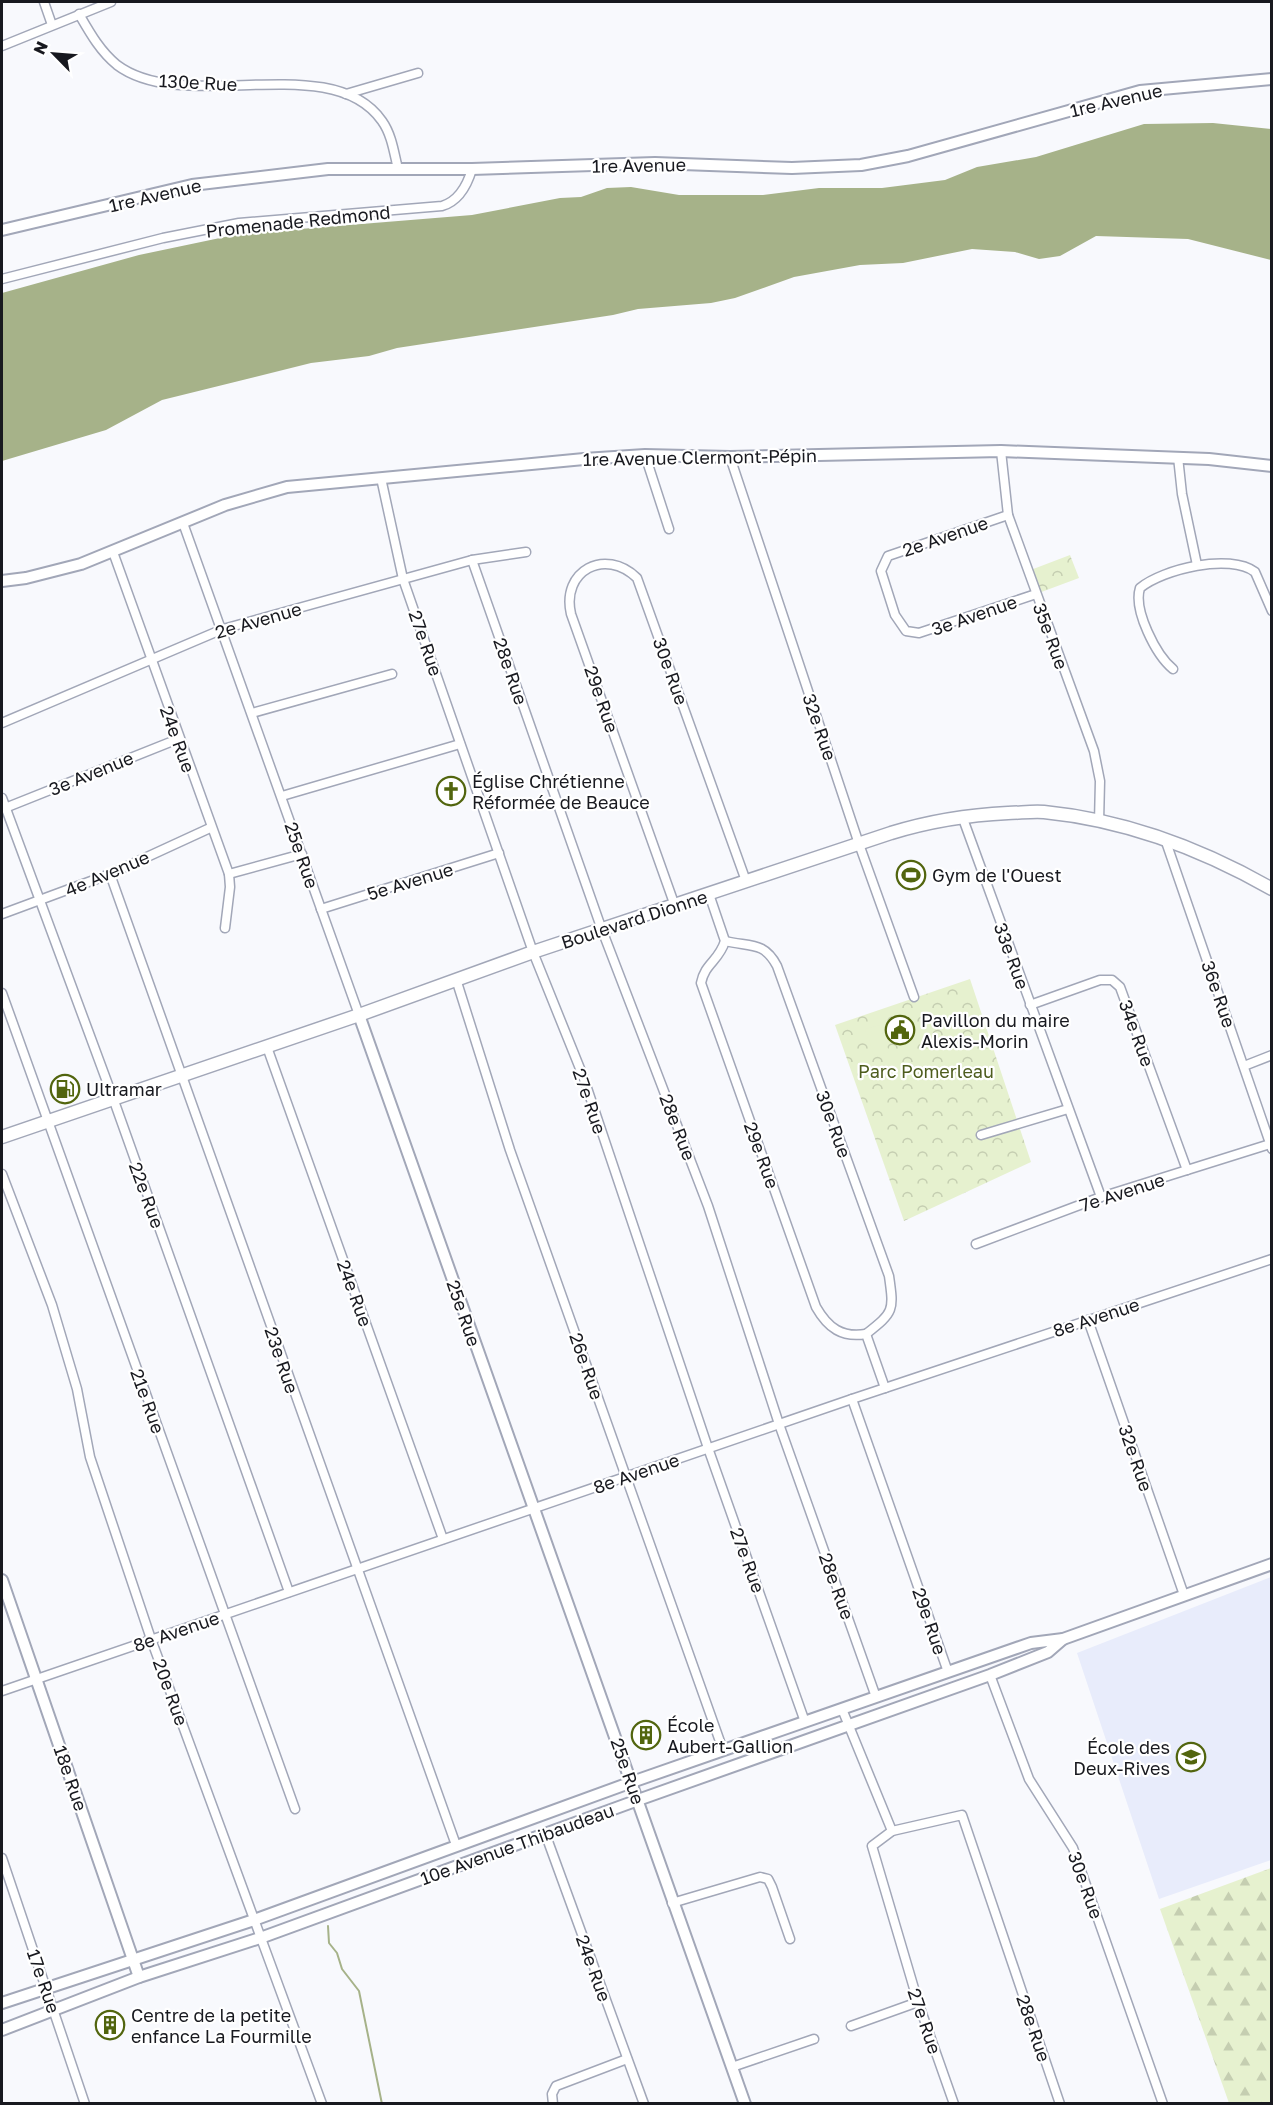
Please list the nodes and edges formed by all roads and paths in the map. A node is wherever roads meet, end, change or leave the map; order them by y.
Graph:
1 (44, 2) edge
2 (111, 2) edge
3 (79, 14) junction
4 (52, 25) junction
5 (2, 46) edge
6 (418, 73) dead end
7 (1272, 79) edge
8 (346, 94) junction
9 (398, 169) junction
10 (472, 169) junction
11 (19, 226) junction
12 (2, 230) edge
13 (2, 235) edge
14 (2, 279) edge
15 (1001, 451) junction
16 (645, 455) junction
17 (730, 457) junction
18 (1178, 457) junction
19 (1272, 466) edge
20 (381, 478) junction
21 (1008, 515) junction
22 (183, 523) junction
23 (669, 529) dead end
24 (113, 552) junction
25 (526, 552) dead end
26 (472, 560) junction
27 (1197, 565) junction
28 (592, 566) joint
29 (404, 579) junction
30 (2, 581) edge
31 (1036, 594) junction
32 (1272, 611) edge
33 (223, 629) junction
34 (912, 633) joint
35 (149, 658) junction
36 (1173, 669) dead end
37 (392, 674) dead end
38 (252, 712) junction
39 (2, 723) edge
40 (178, 739) junction
41 (460, 744) junction
42 (282, 796) junction
43 (2, 798) edge
44 (5, 808) junction
45 (962, 816) junction
46 (1099, 822) junction
47 (210, 828) junction
48 (1165, 839) junction
49 (860, 844) junction
50 (498, 853) junction
51 (302, 854) junction
52 (110, 874) junction
53 (229, 874) junction
54 (746, 881) junction
55 (1272, 889) edge
56 (708, 894) junction
57 (39, 901) junction
58 (675, 906) junction
59 (321, 909) junction
60 (2, 914) edge
61 (225, 928) dead end
62 (602, 930) junction
63 (725, 941) junction
64 (533, 952) junction
65 (456, 979) junction
66 (2, 993) edge
67 (914, 997) dead end
68 (1030, 1005) junction
69 (359, 1015) junction
70 (267, 1047) junction
71 (1272, 1055) edge
72 (1244, 1066) junction
73 (182, 1076) junction
74 (113, 1098) junction
75 (1068, 1109) junction
76 (47, 1120) junction
77 (981, 1135) dead end
78 (2, 1137) edge
79 (1271, 1147) edge
80 (1187, 1170) junction
81 (2, 1174) edge
82 (1101, 1197) junction
83 (976, 1244) dead end
84 (1272, 1259) edge
85 (1088, 1320) junction
86 (866, 1334) junction
87 (885, 1388) junction
88 (852, 1399) junction
89 (779, 1424) junction
90 (708, 1448) junction
91 (626, 1476) junction
92 (533, 1508) junction
93 (443, 1539) junction
94 (1272, 1564) edge
95 (356, 1569) junction
96 (2, 1580) edge
97 (288, 1592) junction
98 (1184, 1595) junction
99 (226, 1614) junction
100 (1063, 1639) junction
101 (152, 1640) junction
102 (948, 1672) junction
103 (990, 1675) junction
104 (36, 1679) junction
105 (2, 1691) edge
106 (876, 1697) junction
107 (842, 1709) junction
108 (805, 1722) junction
109 (848, 1725) junction
110 (723, 1750) junction
111 (632, 1782) junction
112 (638, 1800) junction
113 (296, 1809) dead end
114 (892, 1831) junction
115 (545, 1833) junction
116 (456, 1845) junction
117 (2, 1858) edge
118 (672, 1903) junction
119 (254, 1920) junction
120 (262, 1937) junction
121 (790, 1939) dead end
122 (133, 1959) junction
123 (139, 1977) junction
124 (47, 1988) junction
125 (918, 2002) junction
126 (2, 2003) edge
127 (54, 2011) junction
128 (851, 2026) dead end
129 (2, 2030) edge
130 (814, 2039) dead end
131 (627, 2059) junction
132 (732, 2067) junction
133 (86, 2103) edge
134 (322, 2103) edge
135 (553, 2103) edge
136 (644, 2103) edge
137 (745, 2103) edge
138 (954, 2103) edge
139 (1060, 2103) edge
140 (1163, 2103) edge

1 - 4 street
2 - 3 street
3 - 4 street
3 - 8 street, 130e Rue
4 - 5 street
6 - 8 street, 130e Rue
7 - 10 street, 1re Avenue
8 - 9 street, 130e Rue
9 - 10 street, 1re Avenue
9 - 11 street, 1re Avenue
10 - 14 street, Promenade Redmond
11 - 12 street, 1re Avenue
11 - 13 street
15 - 17 street, 1re Avenue Clermont-Pépin
15 - 18 street, 1re Avenue Clermont-Pépin
15 - 21 street, 35e Rue
16 - 17 street, 1re Avenue Clermont-Pépin
16 - 20 street, 1re Avenue Clermont-Pépin
16 - 23 street
17 - 49 street, 32e Rue
18 - 19 street, 1re Avenue Clermont-Pépin
18 - 27 street
20 - 22 street, 1re Avenue Clermont-Pépin
20 - 29 street, 27e Rue
21 - 31 street, 35e Rue
21 - 34 street, 2e Avenue
22 - 24 street, 1re Avenue Clermont-Pépin
22 - 33 street, 25e Rue
24 - 30 street, 1re Avenue Clermont-Pépin
24 - 35 street, 24e Rue
25 - 26 street, 2e Avenue
26 - 29 street, 2e Avenue
26 - 62 street, 28e Rue
27 - 32 street
27 - 36 street
28 - 54 street, 30e Rue
28 - 58 street, 29e Rue
29 - 33 street, 2e Avenue
29 - 41 street, 27e Rue
31 - 34 street, 3e Avenue
31 - 46 street, 35e Rue
33 - 35 street, 2e Avenue
33 - 38 street, 25e Rue
35 - 39 street, 2e Avenue
35 - 40 street, 24e Rue
37 - 38 street
38 - 42 street, 25e Rue
40 - 44 street, 3e Avenue
40 - 47 street, 24e Rue
41 - 42 street
41 - 50 street, 27e Rue
42 - 51 street, 25e Rue
43 - 44 street, 22e Rue
44 - 57 street, 22e Rue
45 - 46 main road, Boulevard Dionne
45 - 49 main road, Boulevard Dionne
45 - 68 street, 33e Rue
46 - 48 main road, Boulevard Dionne
47 - 52 street, 4e Avenue
47 - 53 street, 24e Rue
48 - 55 main road, Boulevard Dionne
48 - 72 street, 36e Rue
49 - 54 main road, Boulevard Dionne
49 - 67 street, 32e Rue
50 - 59 street, 5e Avenue
50 - 64 street, 27e Rue
51 - 53 street
51 - 59 street, 25e Rue
52 - 57 street, 4e Avenue
52 - 73 street, 23e Rue
53 - 61 street, 24e Rue
54 - 56 main road, Boulevard Dionne
56 - 58 main road, Boulevard Dionne
56 - 63 street
57 - 60 street, 4e Avenue
57 - 74 street, 22e Rue
58 - 62 main road, Boulevard Dionne
59 - 69 street, 25e Rue
62 - 64 main road, Boulevard Dionne
62 - 89 street, 28e Rue
63 - 86 street, 29e Rue
63 - 86 street, 30e Rue
64 - 65 main road, Boulevard Dionne
64 - 90 street, 27e Rue
65 - 69 main road, Boulevard Dionne
65 - 91 street, 26e Rue
66 - 76 street, 21e Rue
68 - 75 street, 33e Rue
68 - 80 street, 34e Rue
69 - 70 main road, Boulevard Dionne
69 - 92 street, 25e Rue
70 - 73 main road, Boulevard Dionne
70 - 93 street, 24e Rue
71 - 72 street
72 - 79 street, 36e Rue
73 - 74 main road, Boulevard Dionne
73 - 95 street, 23e Rue
74 - 76 main road, Boulevard Dionne
74 - 97 street, 22e Rue
75 - 77 street
75 - 82 street, 33e Rue
76 - 78 main road, Boulevard Dionne
76 - 99 street, 21e Rue
79 - 80 street, 7e Avenue
80 - 82 street, 7e Avenue
81 - 101 street, 20e Rue
82 - 83 street, 7e Avenue
84 - 85 street, 8e Avenue
85 - 87 street, 8e Avenue
85 - 98 street, 32e Rue
86 - 87 street
87 - 88 street, 8e Avenue
88 - 89 street, 8e Avenue
88 - 102 street, 29e Rue
89 - 90 street, 8e Avenue
89 - 106 street, 28e Rue
90 - 91 street, 8e Avenue
90 - 108 street, 27e Rue
91 - 92 street, 8e Avenue
91 - 110 street, 26e Rue
92 - 93 street, 8e Avenue
92 - 111 street, 25e Rue
93 - 95 street, 8e Avenue
94 - 98 street, 10e Avenue Thibaudeau
95 - 97 street, 8e Avenue
95 - 116 street, 23e Rue
96 - 104 street, 18e Rue
97 - 99 street, 8e Avenue
98 - 100 street, 10e Avenue Thibaudeau
99 - 101 street, 8e Avenue
99 - 113 street, 21e Rue
100 - 102 street, 10e Avenue Thibaudeau
100 - 103 street, 10e Avenue Thibaudeau
101 - 104 street, 8e Avenue
101 - 119 street, 20e Rue
102 - 106 street, 10e Avenue Thibaudeau
103 - 109 street, 10e Avenue Thibaudeau
103 - 140 street, 30e Rue
104 - 105 street, 8e Avenue
104 - 122 street, 18e Rue
106 - 107 street, 10e Avenue Thibaudeau
107 - 108 street, 10e Avenue Thibaudeau
107 - 109 street
108 - 110 street, 10e Avenue Thibaudeau
109 - 112 street, 10e Avenue Thibaudeau
109 - 114 street
110 - 111 street, 10e Avenue Thibaudeau
111 - 112 street, 25e Rue
111 - 116 street, 10e Avenue Thibaudeau
112 - 115 street, 10e Avenue Thibaudeau
112 - 118 street, 25e Rue
114 - 125 street, 27e Rue
114 - 139 street, 28e Rue
115 - 120 street, 10e Avenue Thibaudeau
115 - 131 street, 24e Rue
116 - 119 street, 10e Avenue Thibaudeau
117 - 124 street, 17e Rue
118 - 121 street
118 - 132 street, 25e Rue
119 - 120 street, 20e Rue
119 - 122 street, 10e Avenue Thibaudeau
120 - 123 street, 10e Avenue Thibaudeau
120 - 134 street, 20e Rue
122 - 123 street, 18e Rue
122 - 124 street, 10e Avenue Thibaudeau
123 - 127 street, 10e Avenue Thibaudeau
124 - 126 street, 10e Avenue Thibaudeau
124 - 127 street, 17e Rue
125 - 128 street
125 - 138 street, 27e Rue
127 - 129 street, 10e Avenue Thibaudeau
127 - 133 street, 17e Rue
130 - 132 street
131 - 135 street
131 - 136 street, 24e Rue
132 - 137 street, 25e Rue

